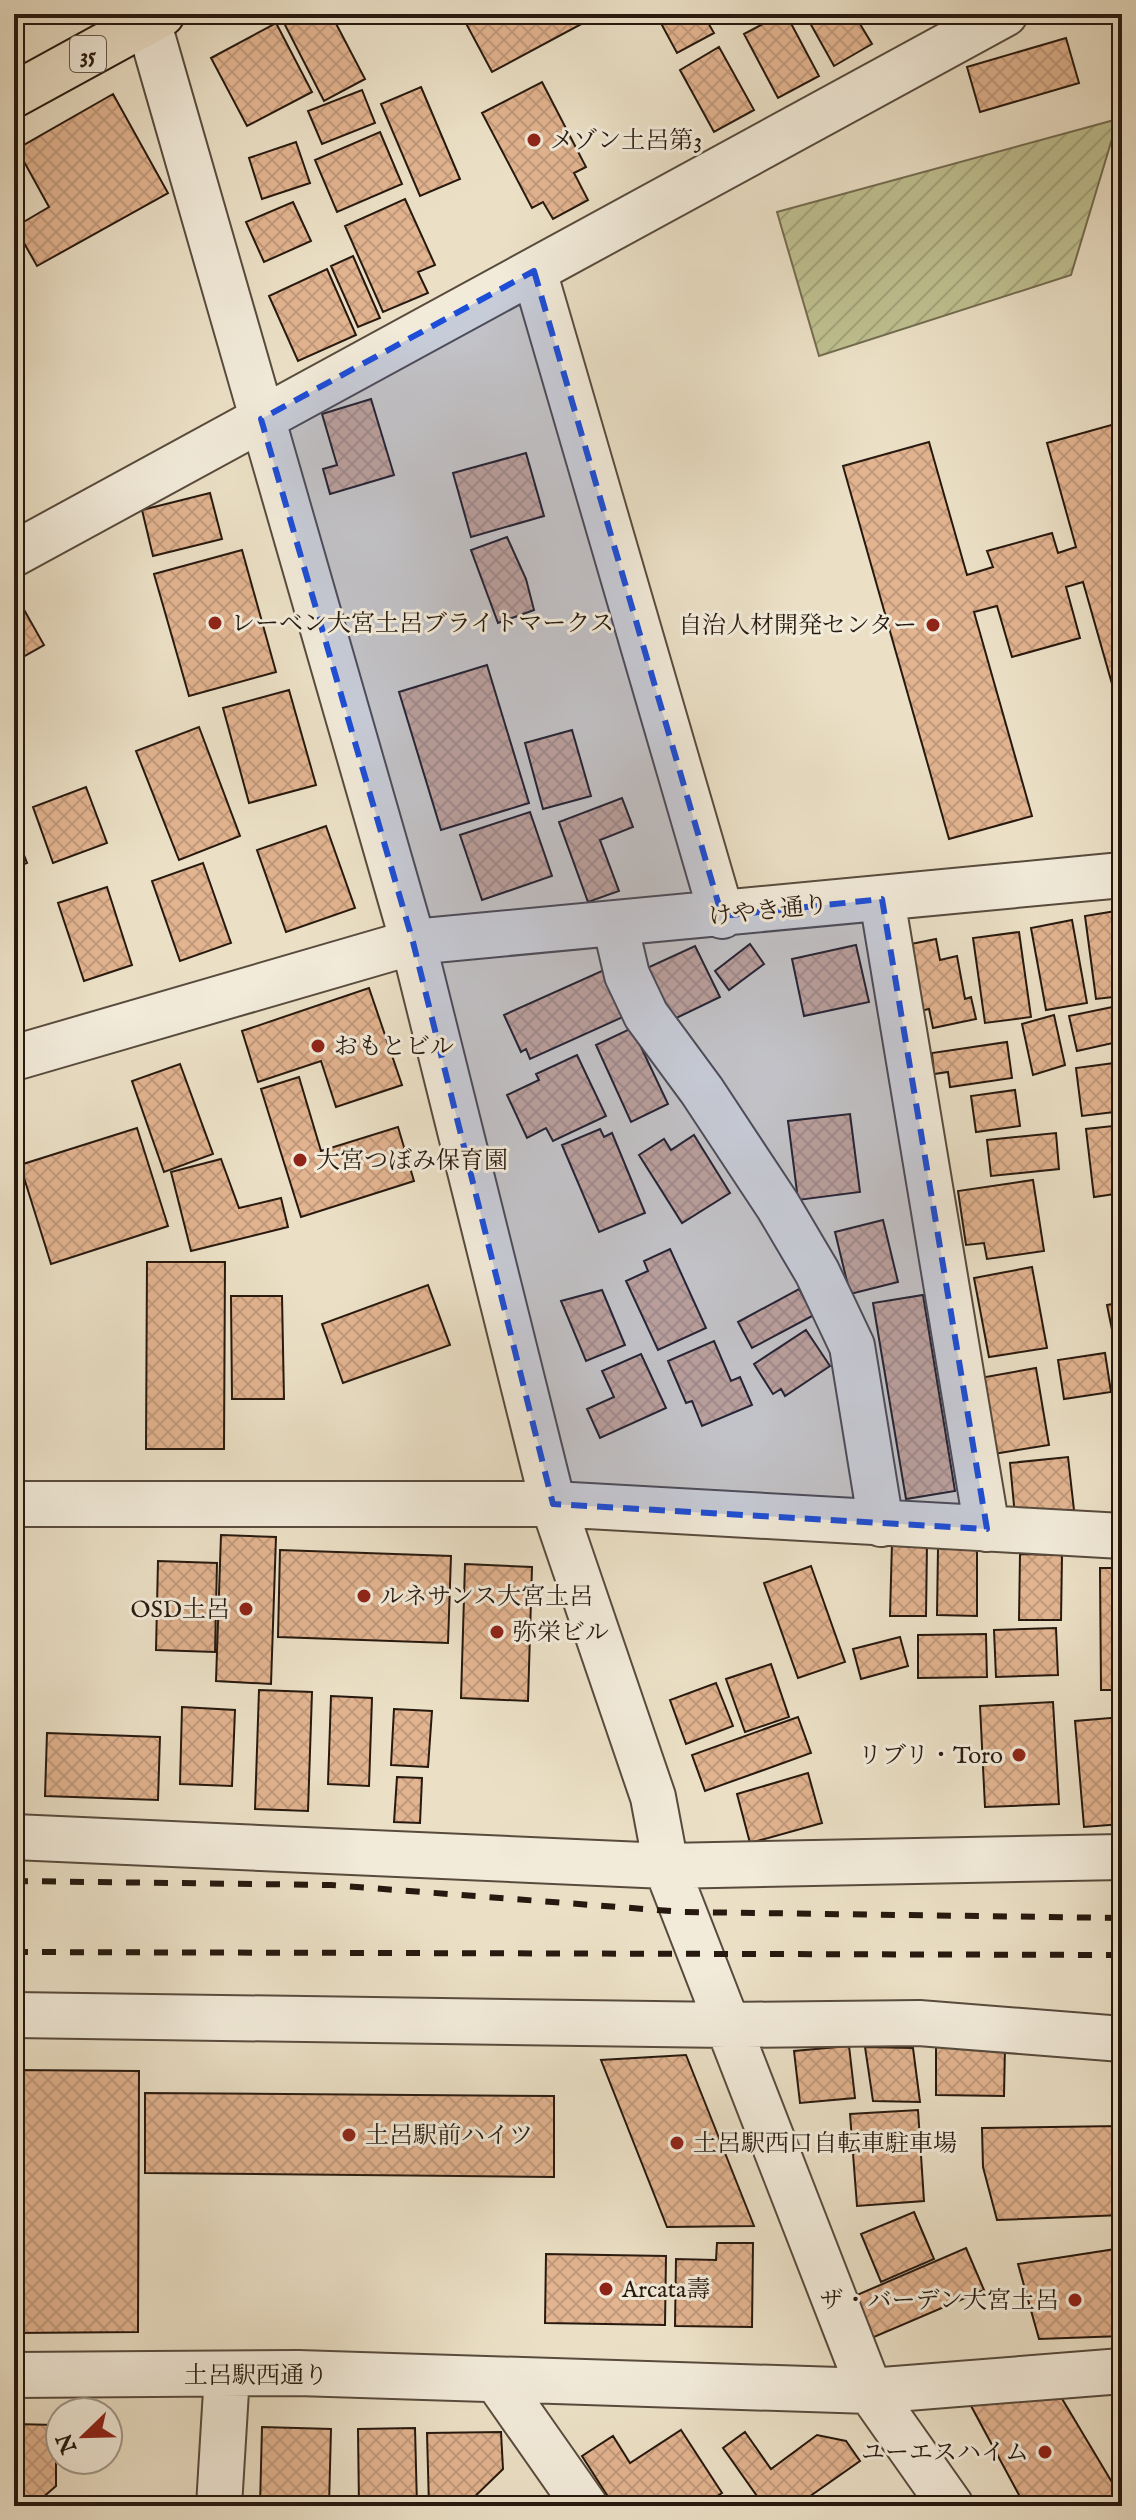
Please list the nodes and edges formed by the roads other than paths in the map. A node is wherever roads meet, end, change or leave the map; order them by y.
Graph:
1 (1005, 14) edge
2 (152, 17) edge
3 (14, 95) edge
4 (534, 271) junction
5 (261, 419) junction
6 (14, 554) edge
7 (1122, 875) edge
8 (882, 899) junction
9 (722, 916) junction
10 (615, 924) junction
11 (413, 942) junction
12 (14, 1058) edge
13 (14, 1504) edge
14 (553, 1504) junction
15 (881, 1524) junction
16 (987, 1529) junction
17 (1122, 1536) edge
18 (14, 1837) edge
19 (1122, 1857) edge
20 (666, 1866) junction
21 (14, 2015) edge
22 (727, 2025) junction
23 (1122, 2039) edge
24 (1122, 2371) edge
25 (227, 2374) junction
26 (14, 2375) edge
27 (498, 2382) junction
28 (870, 2391) junction
29 (219, 2506) edge
30 (585, 2506) edge
31 (951, 2506) edge

1 - 4 street
2 - 3 main road, 35
2 - 5 street
4 - 5 street
4 - 9 street
5 - 6 street
5 - 11 street
7 - 8 street, けやき通り
8 - 9 street, けやき通り
8 - 16 street
9 - 10 street, けやき通り
10 - 11 street, けやき通り
10 - 15 street
11 - 12 street, けやき通り
11 - 14 street
13 - 14 street
14 - 15 street
14 - 20 street
15 - 16 street
16 - 17 street
18 - 20 street
19 - 20 street
20 - 22 street
21 - 22 street
22 - 23 street
22 - 28 street
24 - 28 street, 土呂駅西通り
25 - 26 street, 土呂駅西通り
25 - 27 street, 土呂駅西通り
25 - 29 street
27 - 28 street, 土呂駅西通り
27 - 30 street
28 - 31 street

